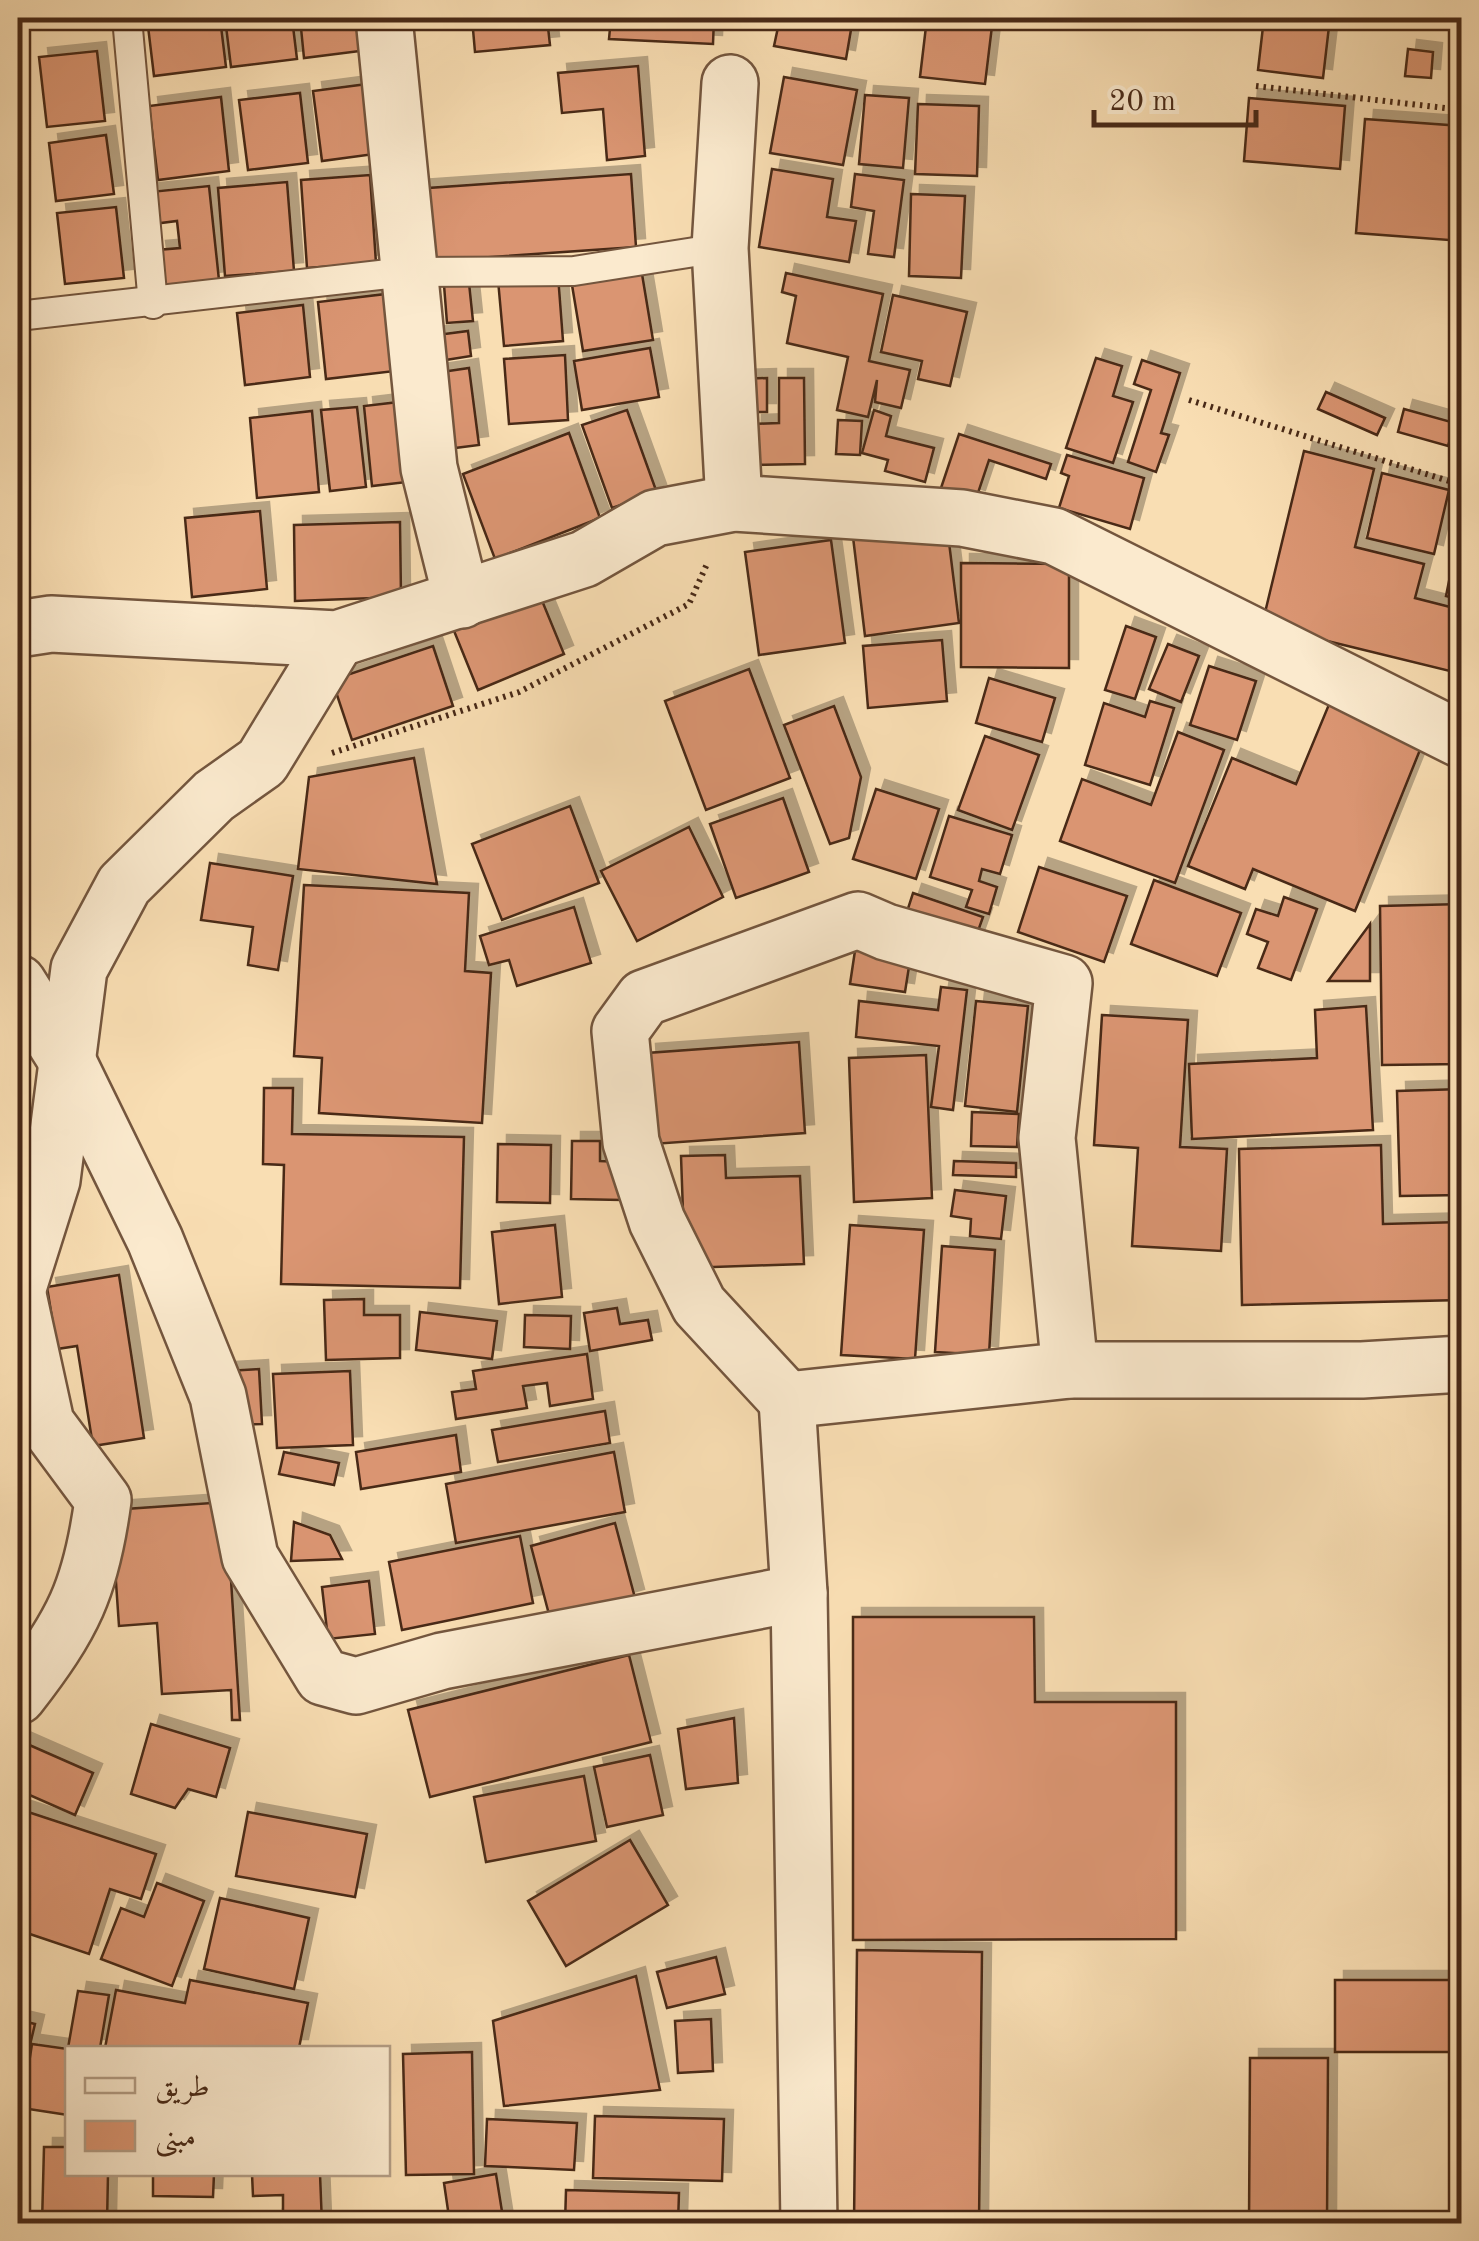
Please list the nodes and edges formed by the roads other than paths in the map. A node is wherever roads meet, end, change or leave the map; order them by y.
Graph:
1 (127, 18) edge
2 (384, 18) edge
3 (730, 82) dead end
4 (720, 248) junction
5 (406, 272) junction
6 (153, 304) junction
7 (18, 316) edge
8 (734, 503) junction
9 (462, 600) junction
10 (18, 628) edge
11 (337, 639) junction
12 (1462, 740) edge
13 (18, 983) edge
14 (69, 1064) junction
15 (18, 1292) edge
16 (1462, 1364) edge
17 (1070, 1370) junction
18 (787, 1400) junction
19 (798, 1593) junction
20 (18, 1696) edge
21 (809, 2224) edge

1 - 6 lane
2 - 5 street
3 - 4 street
4 - 5 lane
4 - 8 street
5 - 6 lane
5 - 9 street
6 - 7 lane
8 - 9 street
8 - 12 street
9 - 11 street
10 - 11 street
11 - 14 street
13 - 14 street
14 - 15 street
14 - 19 street
15 - 20 street
16 - 17 street
17 - 18 street
17 - 18 street
18 - 19 street
19 - 21 street

